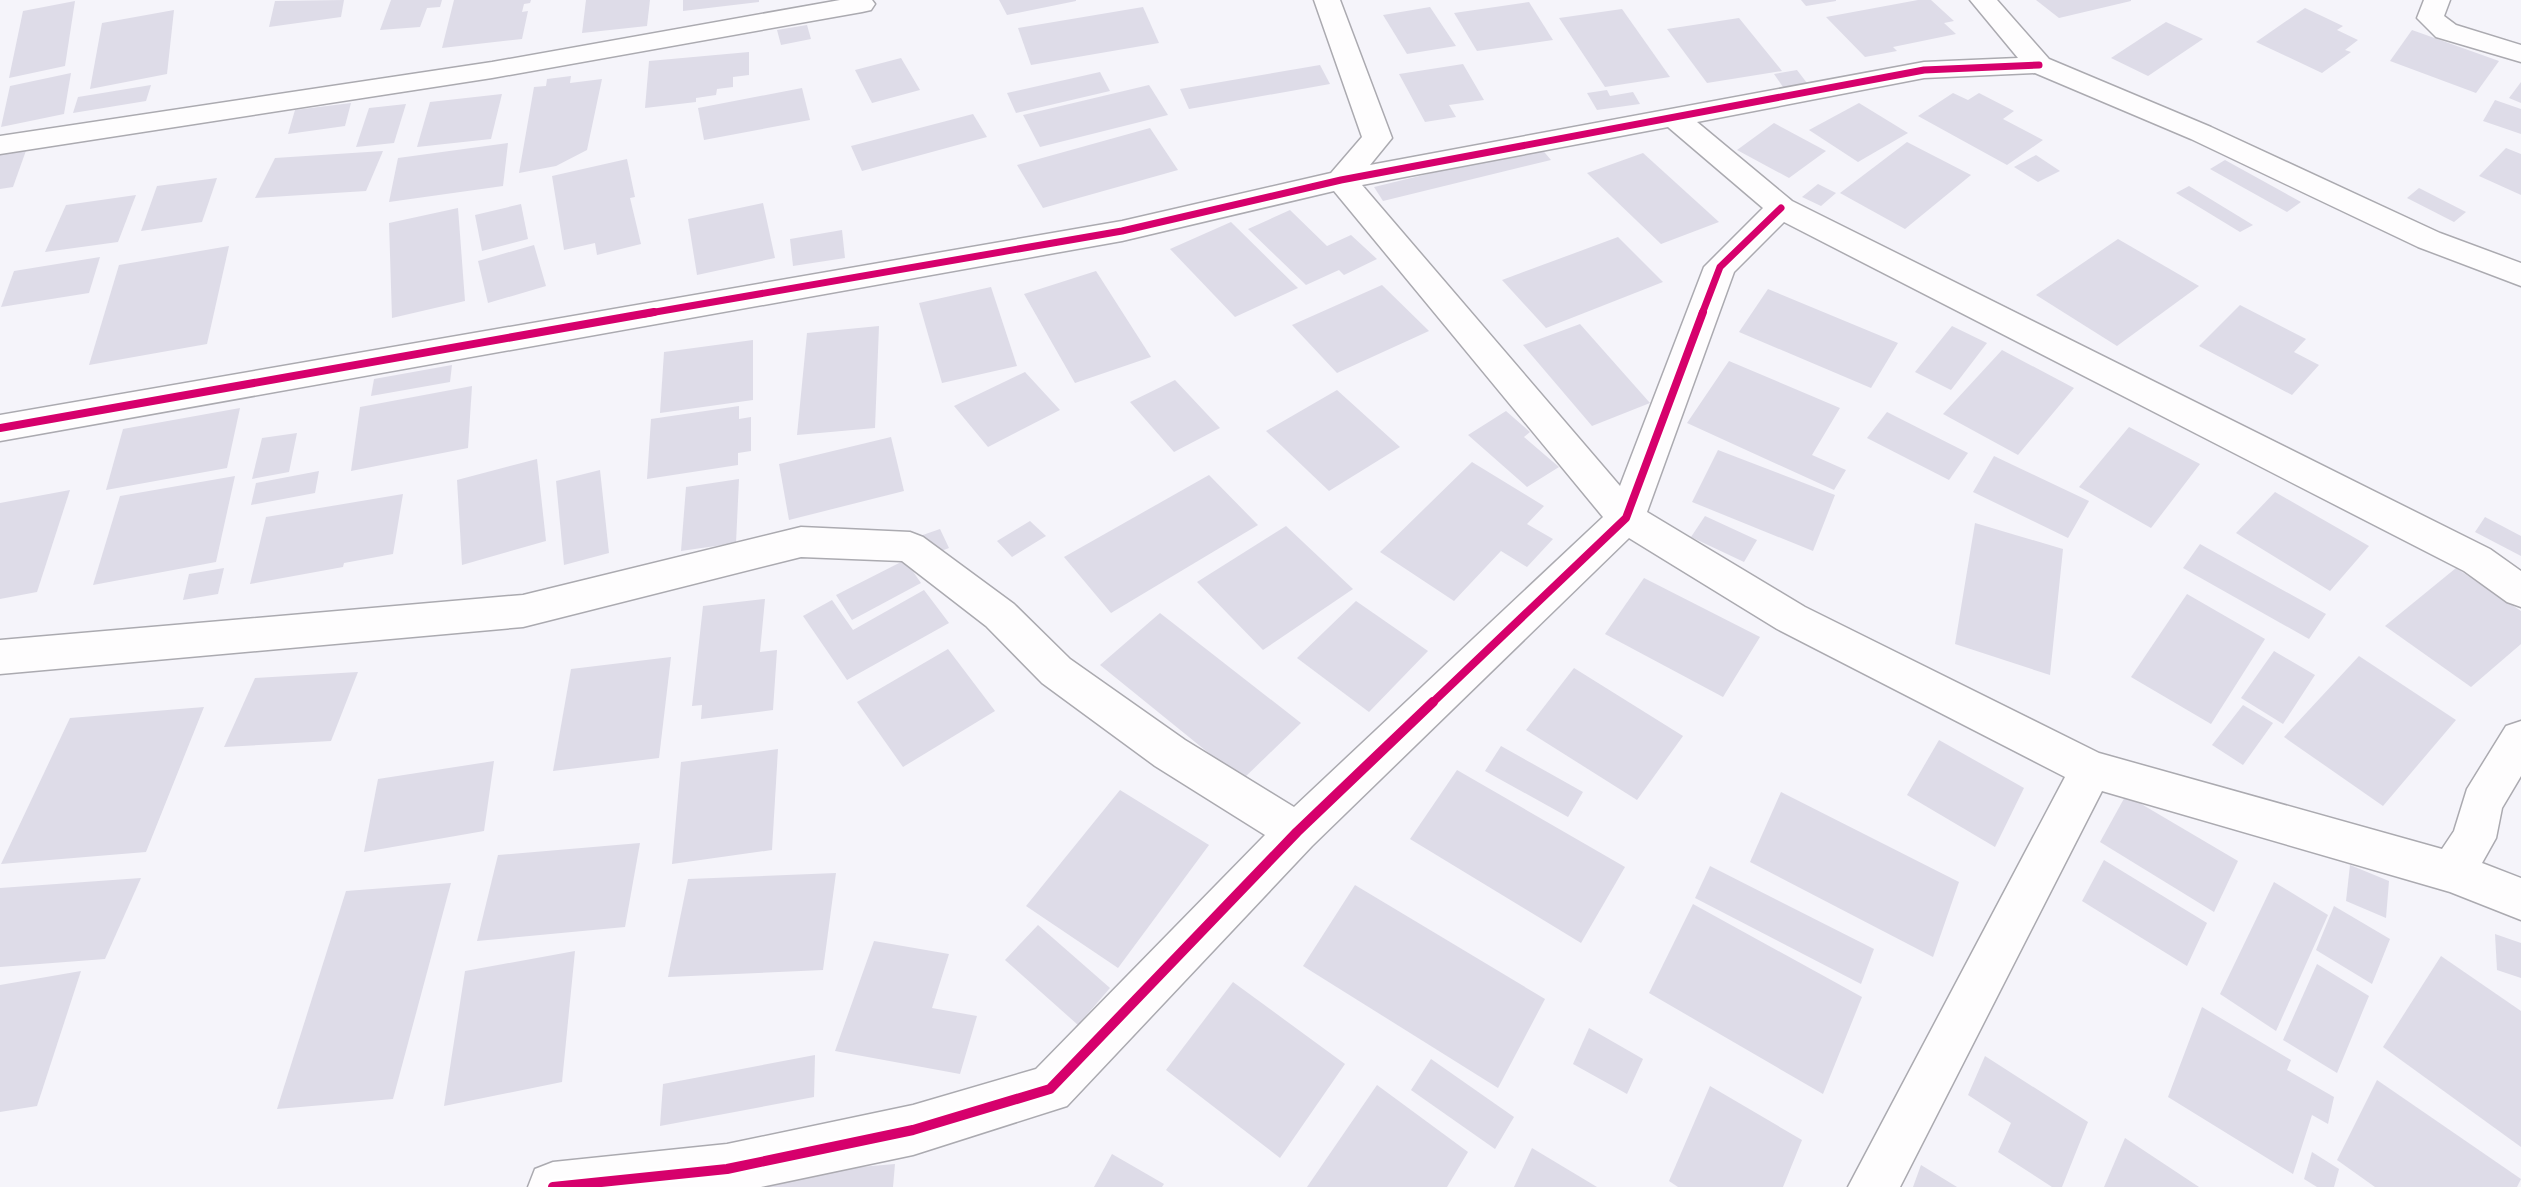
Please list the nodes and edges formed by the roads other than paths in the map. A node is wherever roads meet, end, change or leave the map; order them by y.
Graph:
1 (1328, 0) edge
2 (1983, 0) edge
3 (2437, 0) edge
4 (863, 4) dead end
5 (2521, 54) edge
6 (2039, 65) junction
7 (1674, 117) junction
8 (0, 145) edge
9 (1341, 180) junction
10 (1781, 208) junction
11 (2521, 275) edge
12 (0, 428) edge
13 (1626, 518) junction
14 (2521, 591) edge
15 (0, 657) edge
16 (2521, 738) edge
17 (2091, 769) junction
18 (1297, 832) junction
19 (2452, 872) junction
20 (2521, 899) edge
21 (553, 1187) edge
22 (1873, 1187) edge

1 - 9 street
2 - 6 street
3 - 5 street
4 - 8 street
6 - 7 street
6 - 11 street
7 - 9 street
7 - 10 street
9 - 12 street
9 - 13 street
10 - 13 street
10 - 14 street
13 - 17 street
13 - 18 street
15 - 18 street
16 - 19 street
17 - 19 street
17 - 22 street
18 - 21 street
19 - 20 street

